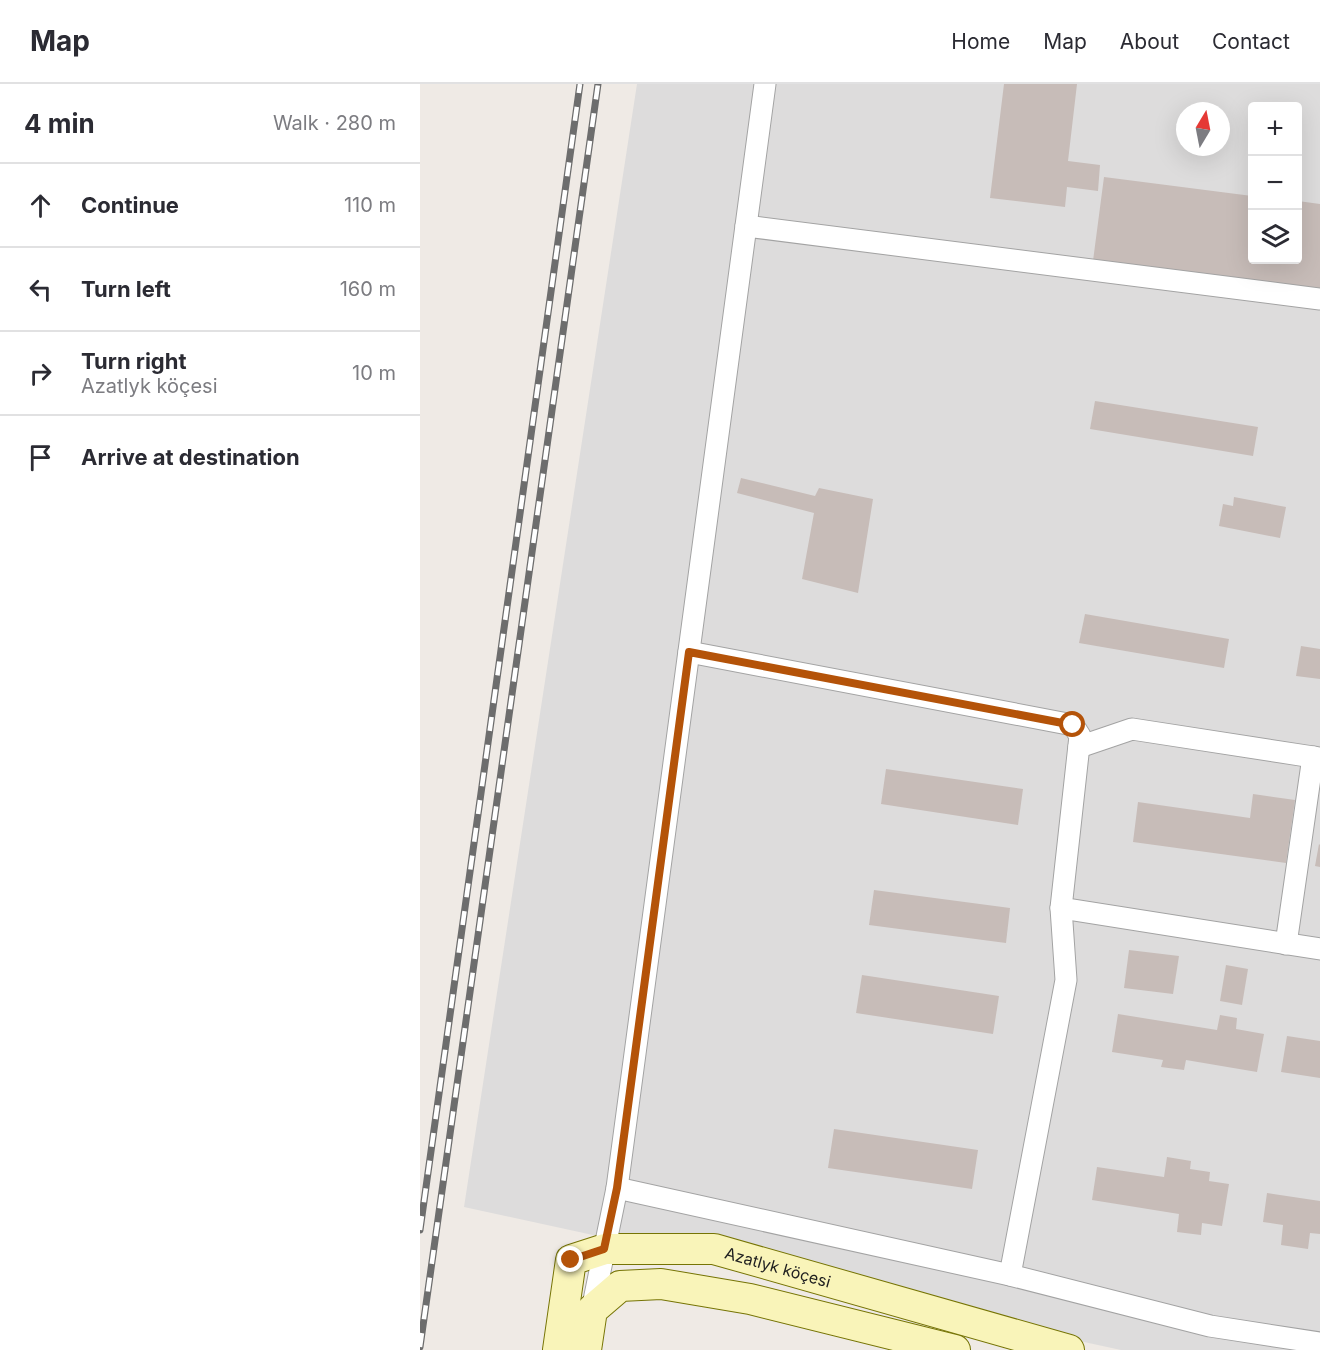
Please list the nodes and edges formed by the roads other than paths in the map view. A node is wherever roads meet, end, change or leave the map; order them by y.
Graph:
1 (765, 84) edge
2 (746, 226) junction
3 (1320, 299) edge
4 (689, 652) junction
5 (1079, 747) junction
6 (1317, 757) edge
7 (1061, 908) junction
8 (1286, 944) junction
9 (1320, 950) edge
10 (617, 1188) junction
11 (604, 1249) junction
12 (1010, 1275) junction
13 (592, 1310) junction
14 (1320, 1343) edge
15 (558, 1350) edge
16 (586, 1350) edge
17 (955, 1350) edge
18 (1069, 1350) edge

1 - 2 street
2 - 3 street
2 - 4 street
4 - 5 street
4 - 10 street
5 - 6 street
5 - 7 street
6 - 8 street
7 - 8 street
7 - 12 street
8 - 9 street
10 - 11 street
10 - 12 street
11 - 13 street
11 - 15 street, Azatlyk köçesi
11 - 18 street, Azatlyk köçesi
12 - 14 street
13 - 16 street
13 - 17 street

